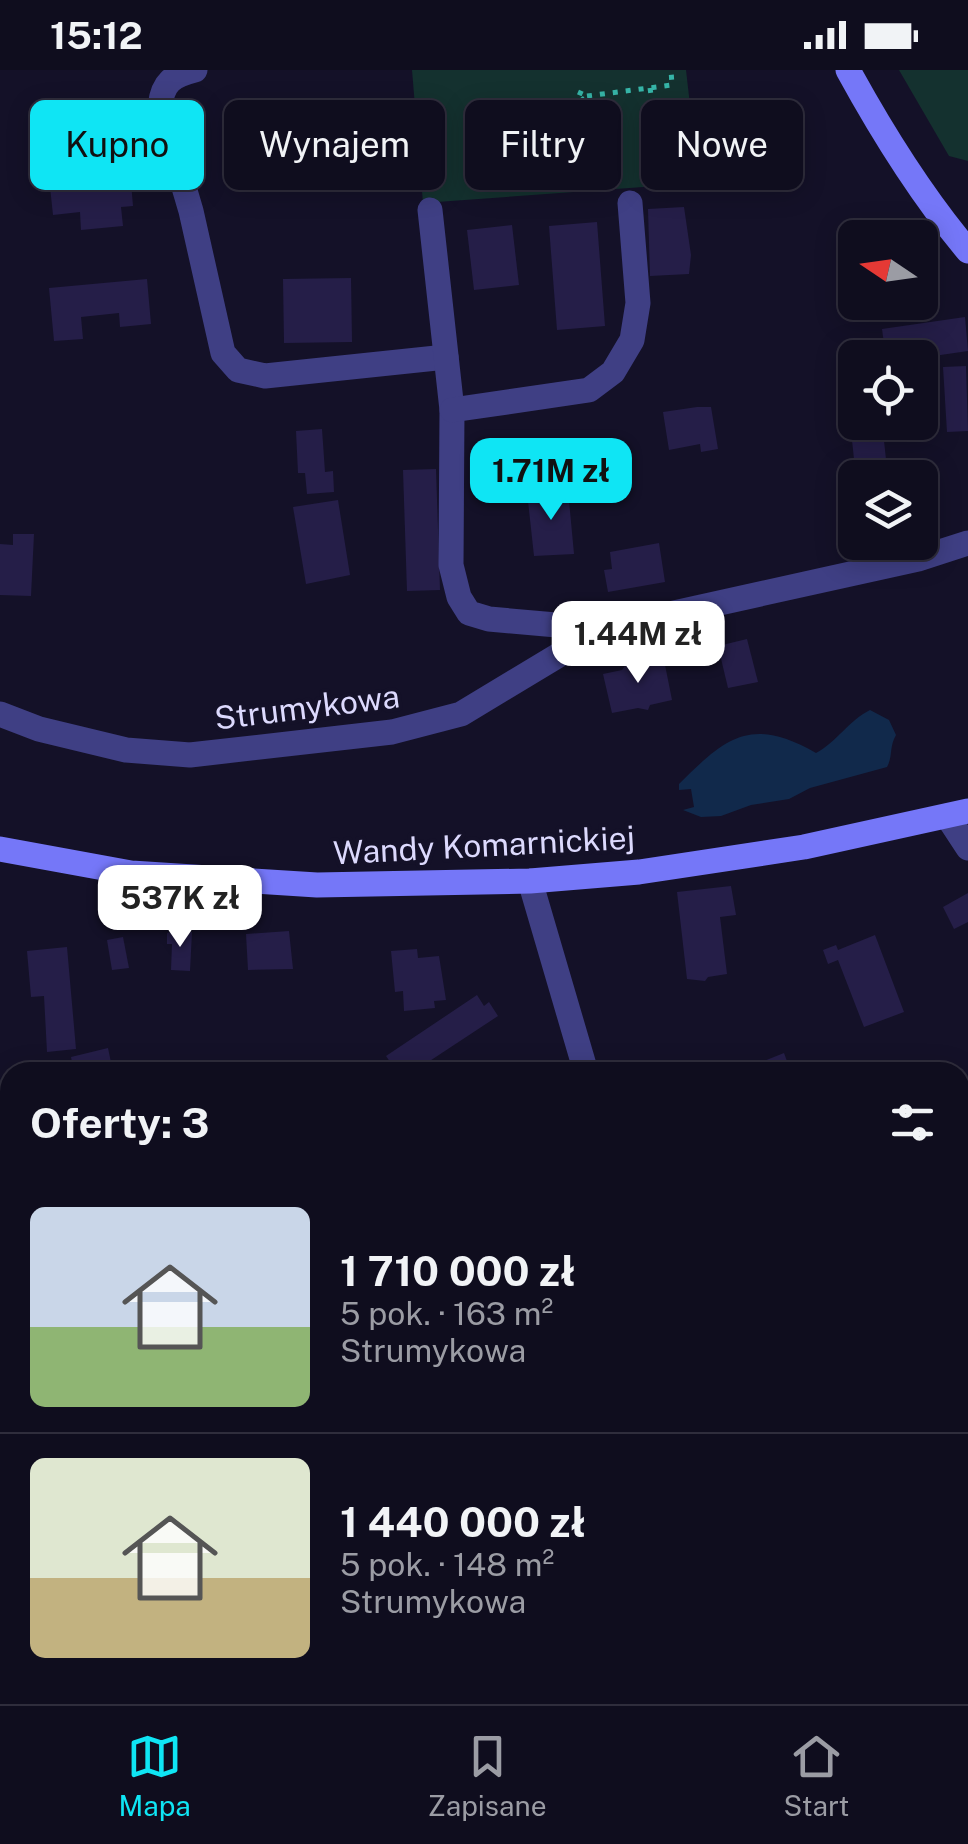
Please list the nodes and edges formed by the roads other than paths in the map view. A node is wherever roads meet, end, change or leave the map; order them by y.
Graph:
1 (195, 70) edge
2 (848, 70) edge
3 (630, 204) dead end
4 (430, 210) dead end
5 (968, 251) edge
6 (446, 358) junction
7 (452, 410) junction
8 (968, 543) edge
9 (602, 628) junction
10 (0, 714) edge
11 (958, 813) edge
12 (0, 848) edge
13 (968, 848) edge
14 (530, 881) junction
15 (583, 1062) edge

1 - 6 street
2 - 5 street
3 - 7 street
4 - 6 street, Strumykowa
6 - 7 street, Strumykowa
7 - 9 street, Strumykowa
8 - 9 street, Strumykowa
9 - 10 street, Strumykowa
11 - 13 street
11 - 14 street, Wandy Komarnickiej
12 - 14 street, Wandy Komarnickiej
14 - 15 street

